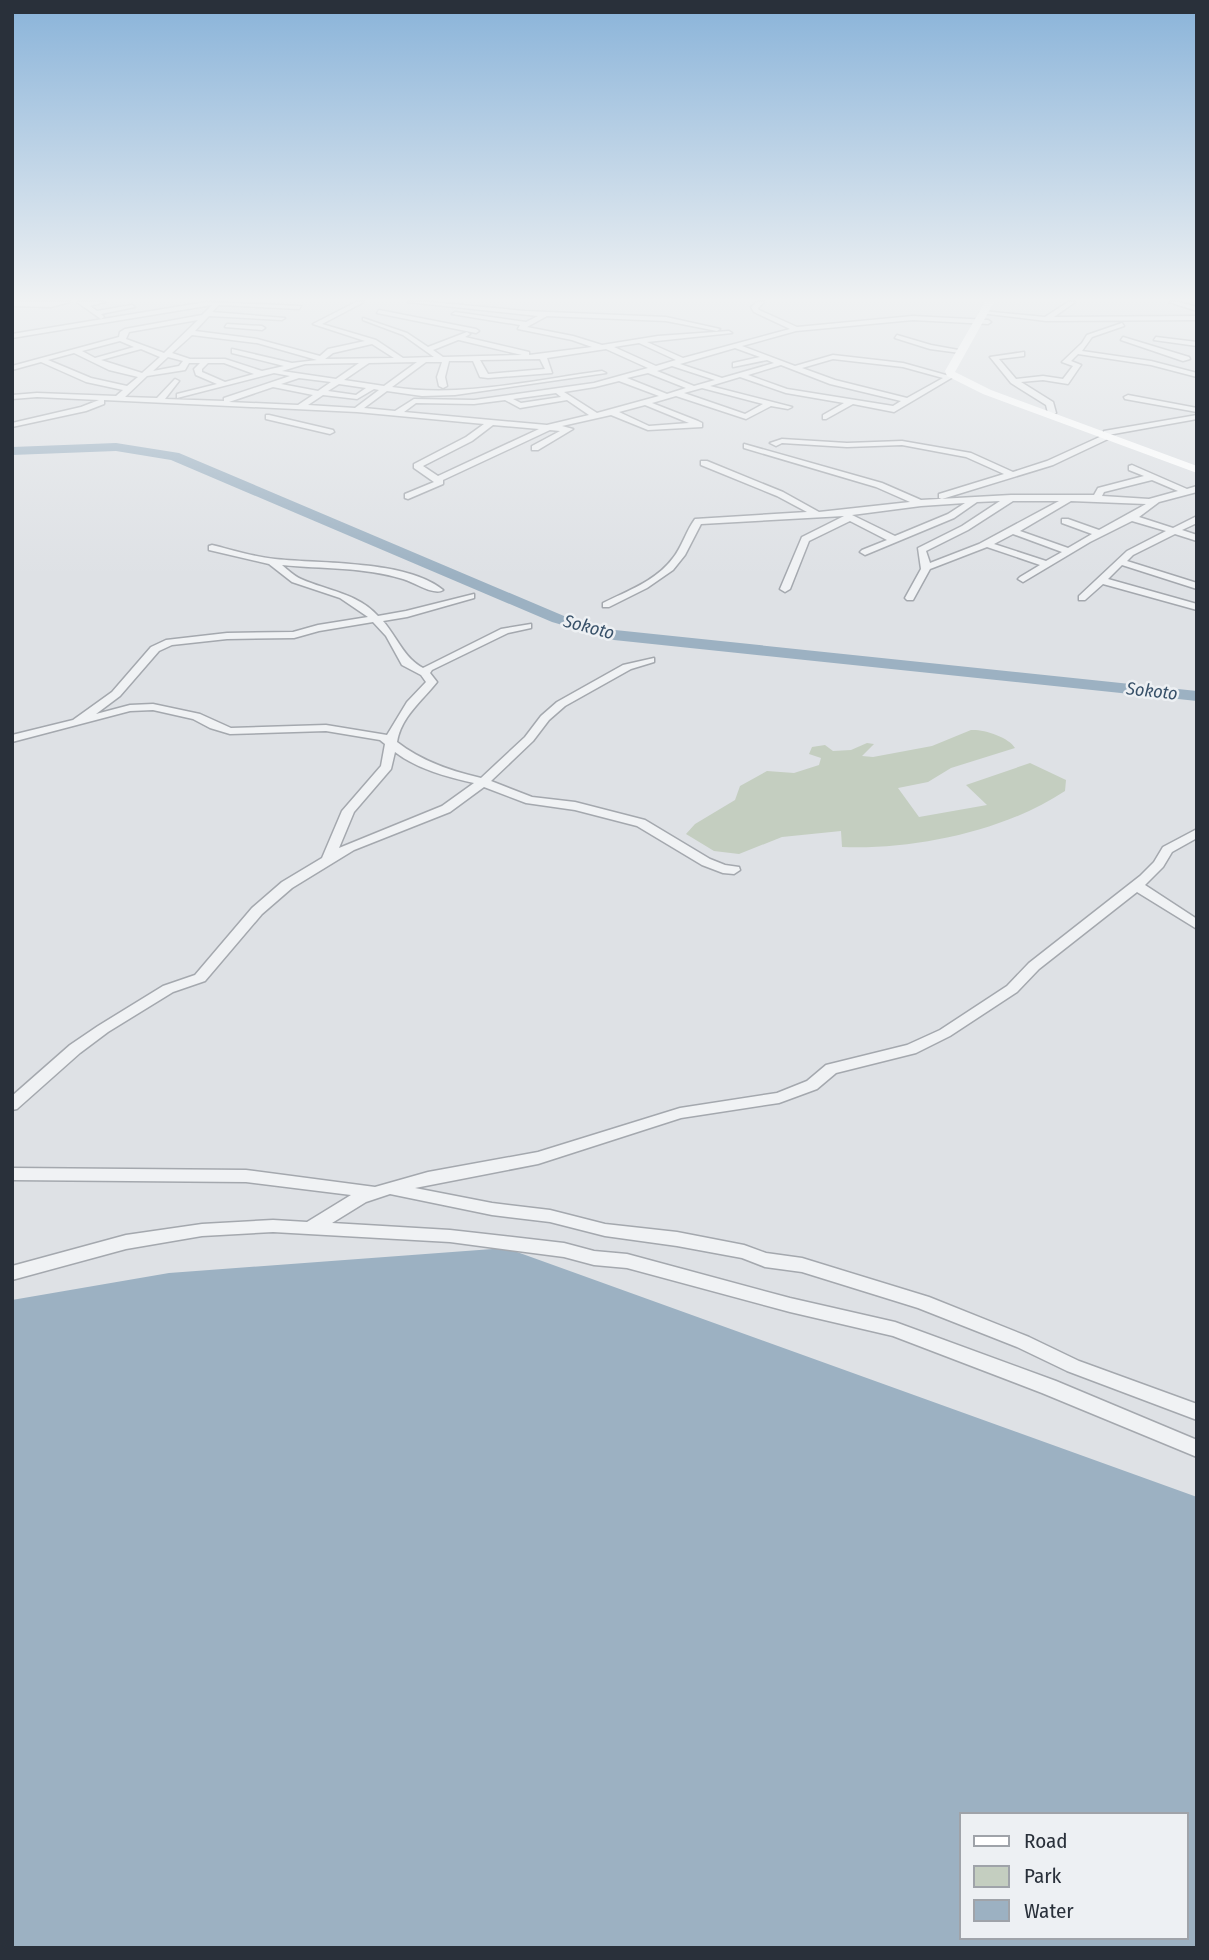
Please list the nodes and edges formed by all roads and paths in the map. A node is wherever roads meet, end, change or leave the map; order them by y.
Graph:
1 (27, 393) edge
2 (122, 393) edge
3 (168, 393) edge
4 (188, 393) edge
5 (248, 393) edge
6 (321, 393) edge
7 (325, 393) edge
8 (362, 393) edge
9 (381, 393) edge
10 (494, 393) edge
11 (528, 393) edge
12 (561, 393) edge
13 (654, 393) edge
14 (674, 393) edge
15 (677, 393) edge
16 (722, 393) edge
17 (804, 393) edge
18 (819, 393) edge
19 (880, 393) edge
20 (919, 393) edge
21 (998, 393) edge
22 (1001, 393) edge
23 (1034, 393) edge
24 (37, 395) junction
25 (244, 395) junction
26 (12, 397) edge
27 (501, 397) junction
28 (663, 397) junction
29 (829, 397) junction
30 (1128, 397) dead end
31 (568, 398) junction
32 (113, 399) junction
33 (164, 400) junction
34 (907, 400) junction
35 (452, 401) junction
36 (852, 401) junction
37 (218, 402) junction
38 (474, 402) junction
39 (644, 402) junction
40 (771, 403) junction
41 (302, 406) junction
42 (788, 407) dead end
43 (288, 408) junction
44 (357, 410) junction
45 (1197, 410) edge
46 (698, 411) dead end
47 (612, 412) junction
48 (396, 414) junction
49 (1197, 416) edge
50 (592, 417) junction
51 (826, 417) dead end
52 (445, 419) junction
53 (1182, 419) junction
54 (1066, 420) junction
55 (496, 422) junction
56 (12, 425) edge
57 (551, 426) junction
58 (1197, 426) edge
59 (605, 427) dead end
60 (330, 432) dead end
61 (1106, 435) junction
62 (747, 446) dead end
63 (535, 447) dead end
64 (704, 463) dead end
65 (1132, 468) dead end
66 (1197, 468) edge
67 (827, 470) junction
68 (1011, 474) junction
69 (1152, 477) junction
70 (437, 480) junction
71 (1192, 491) edge
72 (408, 495) dead end
73 (1012, 498) junction
74 (1097, 498) junction
75 (1068, 499) junction
76 (975, 500) junction
77 (1155, 502) junction
78 (921, 503) junction
79 (816, 514) junction
80 (848, 516) junction
81 (1133, 518) junction
82 (1197, 519) edge
83 (1065, 521) dead end
84 (1012, 531) junction
85 (1174, 531) junction
86 (1100, 534) junction
87 (1197, 538) edge
88 (893, 539) junction
89 (986, 544) junction
90 (212, 548) dead end
91 (1069, 551) junction
92 (865, 552) dead end
93 (271, 562) junction
94 (1121, 562) junction
95 (1047, 564) junction
96 (928, 566) junction
97 (1023, 579) dead end
98 (1101, 580) junction
99 (1197, 586) edge
100 (785, 589) dead end
101 (438, 590) dead end
102 (471, 596) dead end
103 (910, 598) dead end
104 (1082, 598) dead end
105 (606, 605) dead end
106 (1197, 607) edge
107 (375, 620) junction
108 (527, 626) dead end
109 (650, 660) dead end
110 (425, 673) junction
111 (76, 722) junction
112 (12, 739) edge
113 (390, 741) junction
114 (483, 782) junction
115 (1197, 833) edge
116 (328, 860) junction
117 (734, 870) dead end
118 (1136, 885) junction
119 (1197, 925) edge
120 (12, 1105) edge
121 (12, 1174) edge
122 (384, 1191) junction
123 (306, 1229) junction
124 (12, 1273) edge
125 (1197, 1412) edge
126 (1197, 1450) edge

1 - 24 street
2 - 32 street
3 - 33 street
4 - 33 street
5 - 25 street
6 - 41 street
7 - 8 street
9 - 44 street
10 - 27 street
11 - 27 street
12 - 31 street
13 - 28 street
14 - 28 street
15 - 40 street
16 - 40 street
17 - 29 street
18 - 29 street
19 - 34 street
20 - 34 street
21 - 54 street
22 - 54 street
23 - 54 street
24 - 26 street
24 - 32 street
25 - 37 street
25 - 41 street
27 - 31 street
27 - 38 street
28 - 39 street
28 - 46 street
29 - 36 street
30 - 45 street
31 - 50 street
32 - 33 street
32 - 56 street
33 - 37 street
34 - 36 street
35 - 38 street
35 - 48 street
35 - 52 street
36 - 51 street
37 - 43 street
38 - 55 street
39 - 47 street
39 - 47 street
40 - 42 street
41 - 43 street
41 - 44 street
43 - 60 street
44 - 48 street
47 - 50 street
48 - 52 street
49 - 53 street
50 - 57 street
50 - 59 street
52 - 55 street
53 - 58 street
53 - 61 street
54 - 61 street
55 - 57 street
55 - 70 street
57 - 63 street
57 - 70 street
61 - 66 street
61 - 68 street
62 - 67 street
64 - 79 street
65 - 69 street
67 - 68 street
67 - 78 street
68 - 78 street
69 - 71 street
69 - 74 street
70 - 72 street
71 - 77 street
73 - 75 street
73 - 76 street
73 - 96 street
74 - 75 street
74 - 77 street
75 - 84 street
76 - 78 street
76 - 88 street
77 - 81 street
78 - 80 street
79 - 80 street
79 - 105 street
80 - 88 street
80 - 100 street
81 - 85 street
81 - 86 street
82 - 85 street
83 - 86 street
84 - 89 street
84 - 91 street
85 - 87 street
85 - 94 street
86 - 91 street
88 - 92 street
89 - 95 street
89 - 96 street
90 - 93 street
91 - 95 street
93 - 101 street
93 - 107 street
94 - 98 street
94 - 99 street
95 - 97 street
96 - 103 street
98 - 104 street
98 - 106 street
102 - 107 street
107 - 110 street
107 - 111 street
108 - 110 street
109 - 114 street
110 - 113 street
111 - 112 street
111 - 113 street
113 - 114 street
113 - 116 street
114 - 116 street
114 - 117 street
115 - 118 street
116 - 120 street
118 - 119 street
118 - 122 street
121 - 122 street
122 - 123 street
122 - 125 street
123 - 124 street
123 - 126 street

